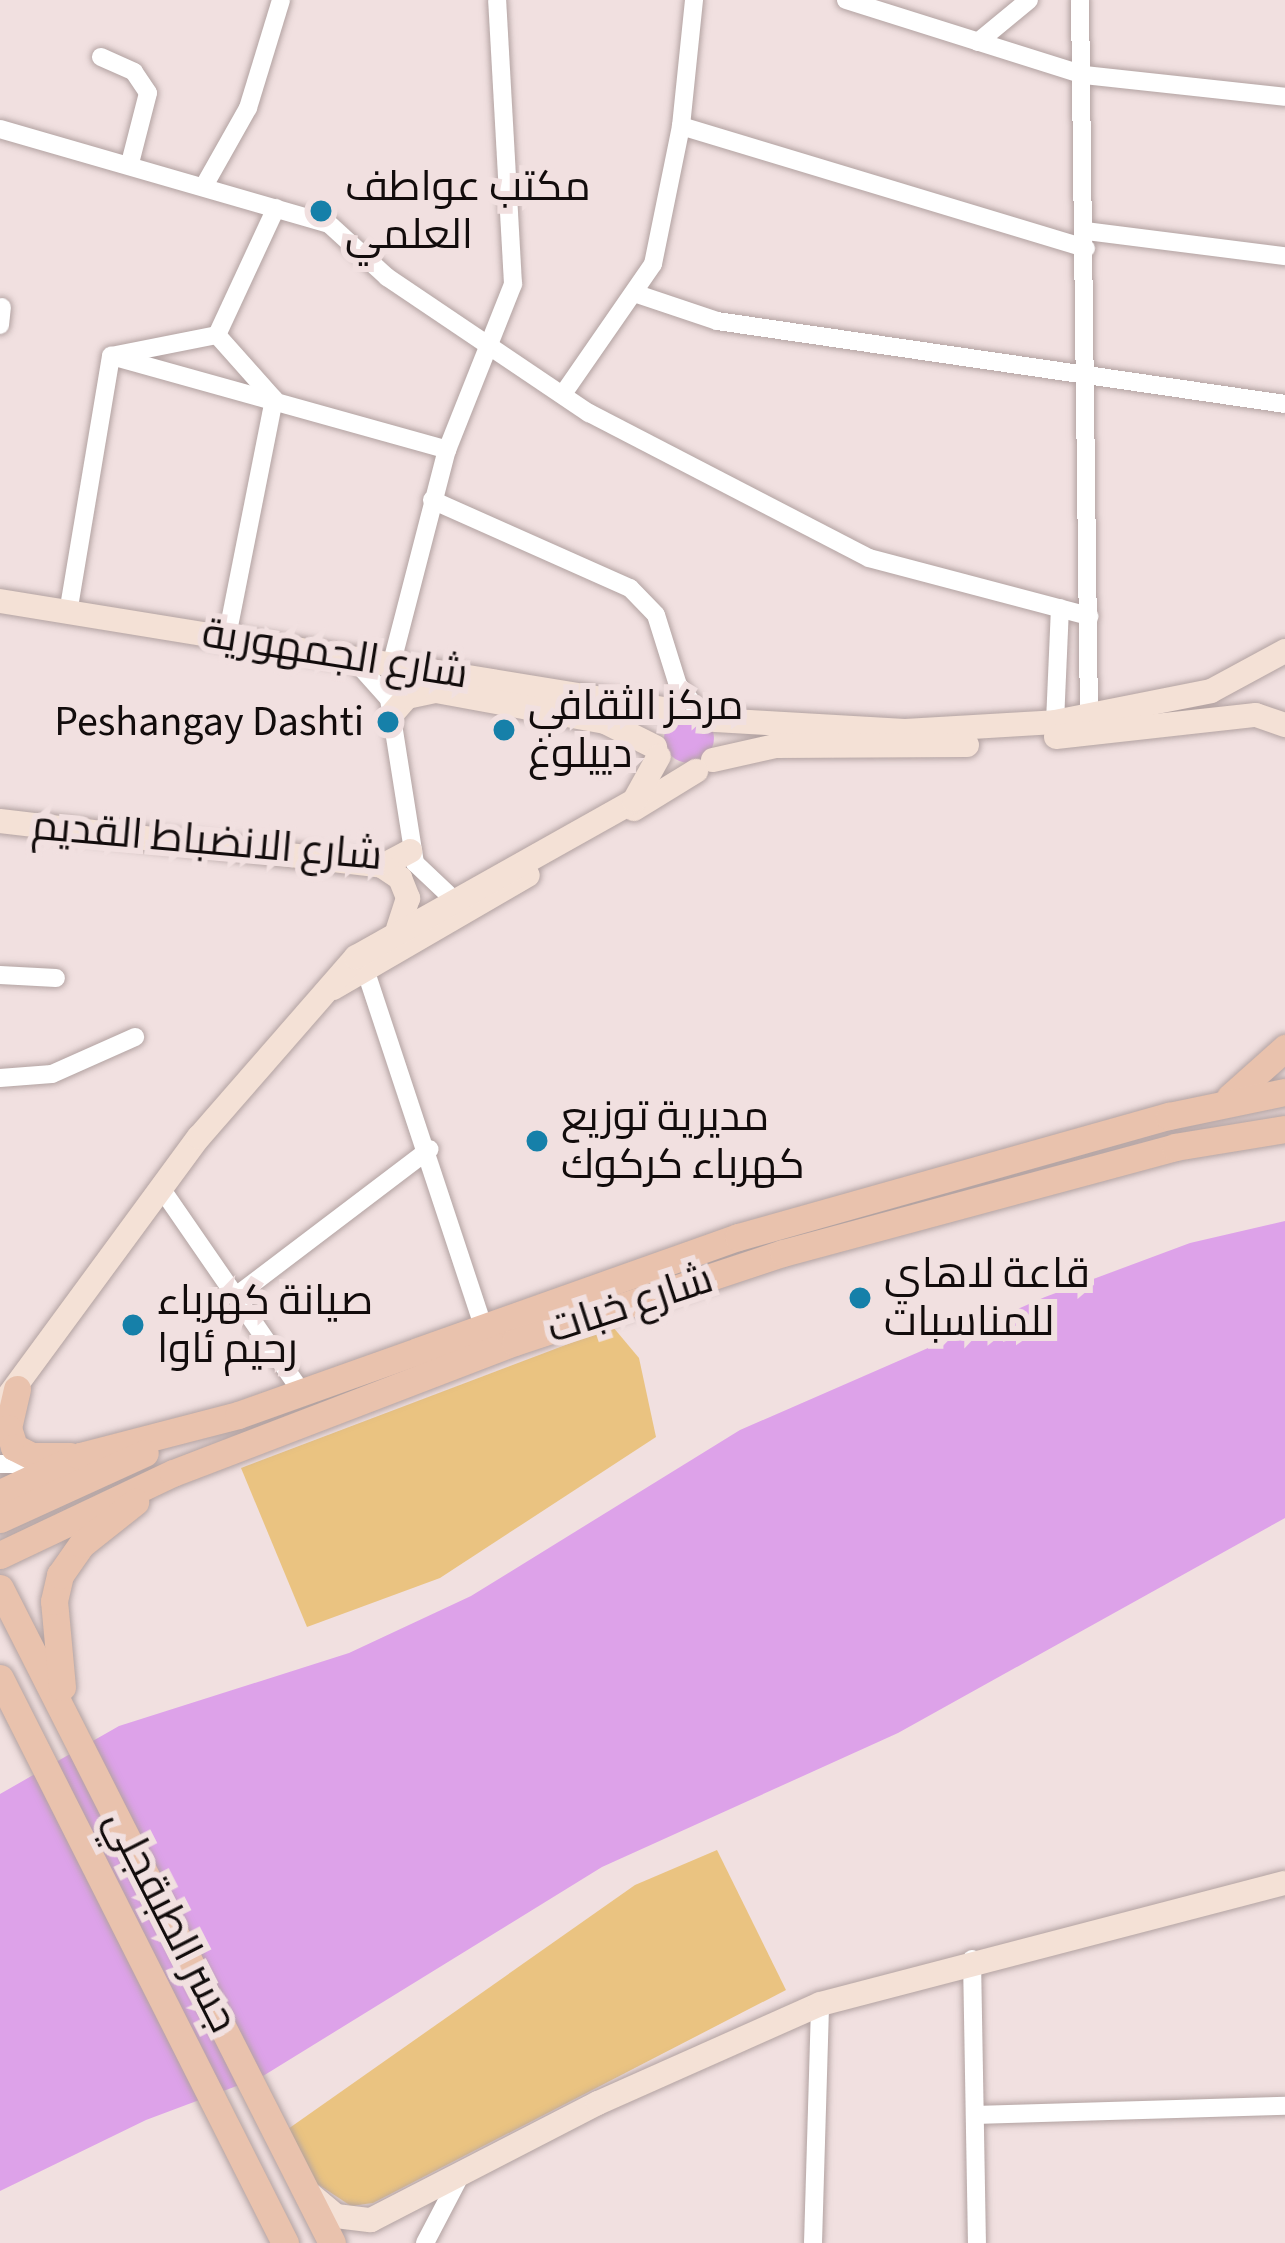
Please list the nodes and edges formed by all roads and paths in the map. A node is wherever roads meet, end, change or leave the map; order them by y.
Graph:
1 (281, 0) edge
2 (497, 0) edge
3 (694, 0) edge
4 (846, 0) edge
5 (1029, 0) edge
6 (1080, 0) edge
7 (979, 42) junction
8 (101, 56) dead end
9 (1084, 75) junction
10 (1285, 97) edge
11 (681, 126) junction
12 (0, 129) edge
13 (130, 163) junction
14 (204, 186) junction
15 (276, 208) junction
16 (1086, 240) junction
17 (1285, 256) edge
18 (637, 294) junction
19 (218, 335) junction
20 (493, 346) junction
21 (110, 356) junction
22 (1087, 370) junction
23 (562, 394) junction
24 (274, 399) junction
25 (1285, 404) edge
26 (447, 450) junction
27 (432, 500) junction
28 (0, 601) edge
29 (1060, 608) junction
30 (68, 614) junction
31 (1089, 616) junction
32 (227, 637) junction
33 (1285, 651) edge
34 (339, 654) junction
35 (392, 662) junction
36 (393, 712) junction
37 (694, 712) junction
38 (1090, 717) junction
39 (1055, 722) junction
40 (1285, 725) edge
41 (657, 752) junction
42 (705, 766) junction
43 (0, 821) edge
44 (410, 851) junction
45 (382, 866) junction
46 (452, 898) junction
47 (398, 928) junction
48 (0, 975) edge
49 (367, 975) junction
50 (56, 978) dead end
51 (333, 988) junction
52 (134, 1037) dead end
53 (1285, 1048) edge
54 (0, 1078) edge
55 (1285, 1092) edge
56 (1221, 1104) junction
57 (1285, 1130) edge
58 (430, 1149) junction
59 (161, 1188) junction
60 (240, 1293) junction
61 (482, 1322) junction
62 (301, 1391) junction
63 (8, 1398) edge
64 (238, 1415) junction
65 (80, 1456) junction
66 (0, 1464) edge
67 (173, 1473) junction
68 (0, 1493) edge
69 (0, 1519) edge
70 (0, 1555) edge
71 (5, 1593) edge
72 (1, 1682) edge
73 (67, 1714) junction
74 (1285, 1883) edge
75 (971, 1959) junction
76 (820, 2004) junction
77 (1285, 2105) edge
78 (975, 2115) junction
79 (462, 2174) junction
80 (305, 2189) junction
81 (285, 2243) edge
82 (332, 2243) edge
83 (425, 2243) edge
84 (813, 2243) edge
85 (977, 2243) edge

1 - 14 street
2 - 20 street
3 - 11 street
4 - 7 street
5 - 7 street
6 - 9 street
7 - 9 street
8 - 13 street
9 - 10 street
9 - 16 street
11 - 16 street
11 - 18 street
12 - 13 street
13 - 14 street
14 - 15 street
15 - 19 street
15 - 20 street
16 - 17 street
16 - 22 street
18 - 22 street
18 - 23 street
19 - 21 street
19 - 24 street
20 - 23 street
20 - 26 street
21 - 24 street
21 - 30 street
22 - 25 street
22 - 31 street
23 - 29 street
24 - 26 street
24 - 32 street
26 - 27 street
27 - 35 street
27 - 37 street
28 - 30 street, شارع الجمهورية
29 - 31 street
29 - 39 street
30 - 32 street, شارع الجمهورية
31 - 38 street
32 - 34 street, شارع الجمهورية
33 - 38 street, شارع الجمهورية
34 - 35 street, شارع الجمهورية
34 - 36 street
35 - 37 street, شارع الجمهورية
36 - 41 street
36 - 44 street
37 - 39 street, شارع الجمهورية
37 - 41 street
37 - 42 street
38 - 39 street, شارع الجمهورية
40 - 42 street
41 - 42 street
41 - 46 street
42 - 49 street
43 - 45 street, شارع الانضباط القديم
44 - 45 street, شارع الانضباط القديم
44 - 46 street
45 - 47 street
46 - 47 street
47 - 51 street
48 - 50 street
49 - 51 street
49 - 58 street
51 - 59 street
52 - 54 street
53 - 56 main road
55 - 56 main road, شارع خبات
56 - 61 main road, شارع خبات
57 - 67 main road, شارع خبات
58 - 60 street
58 - 61 street
59 - 60 street
59 - 63 street
60 - 62 street
61 - 62 main road, شارع خبات
62 - 64 main road, شارع خبات
63 - 65 main road
64 - 65 main road, شارع خبات
64 - 69 main road
65 - 66 street
65 - 68 main road, شارع خبات
67 - 70 main road, شارع خبات
67 - 73 main road
71 - 73 main road, جسر الطبقجلي
72 - 81 main road, جسر الطبقجلي
73 - 80 main road, جسر الطبقجلي
74 - 75 street
75 - 76 street
75 - 78 street
76 - 79 street
76 - 84 street
77 - 78 street
78 - 85 street
79 - 80 street
79 - 83 street
80 - 82 main road, جسر الطبقجلي

